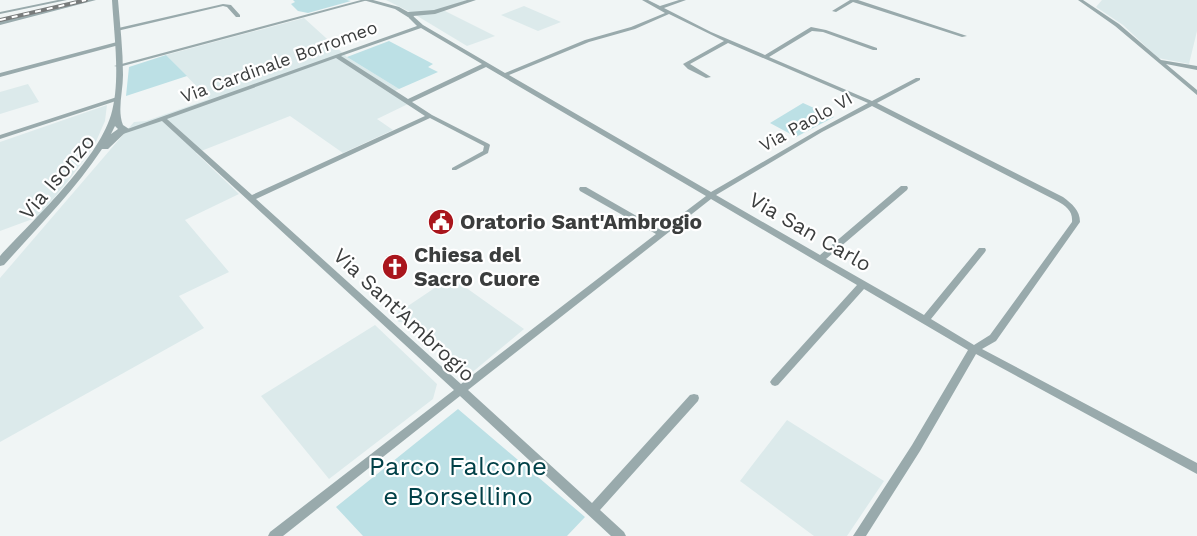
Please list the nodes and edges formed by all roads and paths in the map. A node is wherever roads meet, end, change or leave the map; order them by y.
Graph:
1 (65, 0) edge
2 (94, 0) edge
3 (115, 0) edge
4 (202, 0) edge
5 (360, 0) edge
6 (367, 0) edge
7 (380, 0) edge
8 (473, 0) edge
9 (644, 0) edge
10 (684, 0) edge
11 (853, 0) edge
12 (1080, 0) edge
13 (206, 6) dead end
14 (391, 6) junction
15 (659, 8) junction
16 (834, 10) dead end
17 (0, 13) edge
18 (668, 13) junction
19 (412, 15) junction
20 (238, 16) dead end
21 (0, 23) edge
22 (421, 26) junction
23 (117, 29) junction
24 (964, 36) dead end
25 (728, 42) junction
26 (117, 44) junction
27 (875, 49) dead end
28 (338, 57) junction
29 (765, 57) junction
30 (1159, 60) junction
31 (487, 64) junction
32 (117, 66) junction
33 (1197, 68) edge
34 (0, 75) edge
35 (505, 75) junction
36 (708, 77) dead end
37 (918, 79) dead end
38 (1197, 93) edge
39 (117, 99) junction
40 (409, 101) junction
41 (872, 103) junction
42 (115, 116) junction
43 (430, 116) junction
44 (164, 119) junction
45 (146, 125) joint
46 (121, 130) junction
47 (107, 133) junction
48 (0, 137) edge
49 (454, 169) dead end
50 (904, 188) dead end
51 (583, 189) dead end
52 (711, 195) junction
53 (252, 198) junction
54 (661, 234) junction
55 (982, 250) dead end
56 (821, 259) junction
57 (0, 262) edge
58 (0, 270) edge
59 (863, 284) junction
60 (925, 321) junction
61 (974, 350) junction
62 (775, 382) dead end
63 (460, 392) junction
64 (694, 398) dead end
65 (1197, 469) edge
66 (592, 511) junction
67 (274, 536) edge
68 (620, 536) edge
69 (860, 536) edge

1 - 17 street
2 - 21 street
3 - 23 street, Via Isonzo
4 - 13 street
5 - 6 street
6 - 14 street
6 - 32 street
7 - 14 street
8 - 19 street
9 - 15 street
10 - 15 street
11 - 16 street
11 - 24 street
12 - 30 street
14 - 19 street
15 - 18 street
18 - 25 street
18 - 35 street
19 - 22 street, Via San Carlo
20 - 23 street
22 - 28 street, Via Cardinale Borromeo
22 - 31 street, Via San Carlo
23 - 26 street, Via Isonzo
25 - 29 street
25 - 36 street
26 - 32 street, Via Isonzo
26 - 34 street
27 - 29 street
28 - 40 street
28 - 44 street, Via Cardinale Borromeo
29 - 41 street
30 - 33 street
30 - 38 street
31 - 35 street, Via San Carlo
31 - 40 street
32 - 39 street, Via Isonzo
35 - 52 street, Via San Carlo
37 - 41 street, Via Paolo VI
39 - 42 street, Via Isonzo
39 - 48 street
40 - 43 street
41 - 52 street, Via Paolo VI
41 - 61 street
42 - 46 street, Via Isonzo
42 - 47 street, Via Isonzo
43 - 49 street
43 - 53 street
44 - 45 street, Via Cardinale Borromeo
44 - 53 street, Via Sant'Ambrogio
45 - 46 street, Via Cardinale Borromeo
46 - 47 street
46 - 58 street, Via Isonzo
47 - 57 street, Via Isonzo
50 - 56 street
51 - 54 street
52 - 54 street
52 - 56 street, Via San Carlo
53 - 63 street, Via Sant'Ambrogio
54 - 63 street
55 - 60 street
56 - 59 street, Via San Carlo
59 - 60 street, Via San Carlo
59 - 62 street
60 - 61 street, Via San Carlo
61 - 65 street, Via San Carlo
61 - 69 street
63 - 66 street, Via Sant'Ambrogio
63 - 67 street
64 - 66 street
66 - 68 street, Via Sant'Ambrogio

